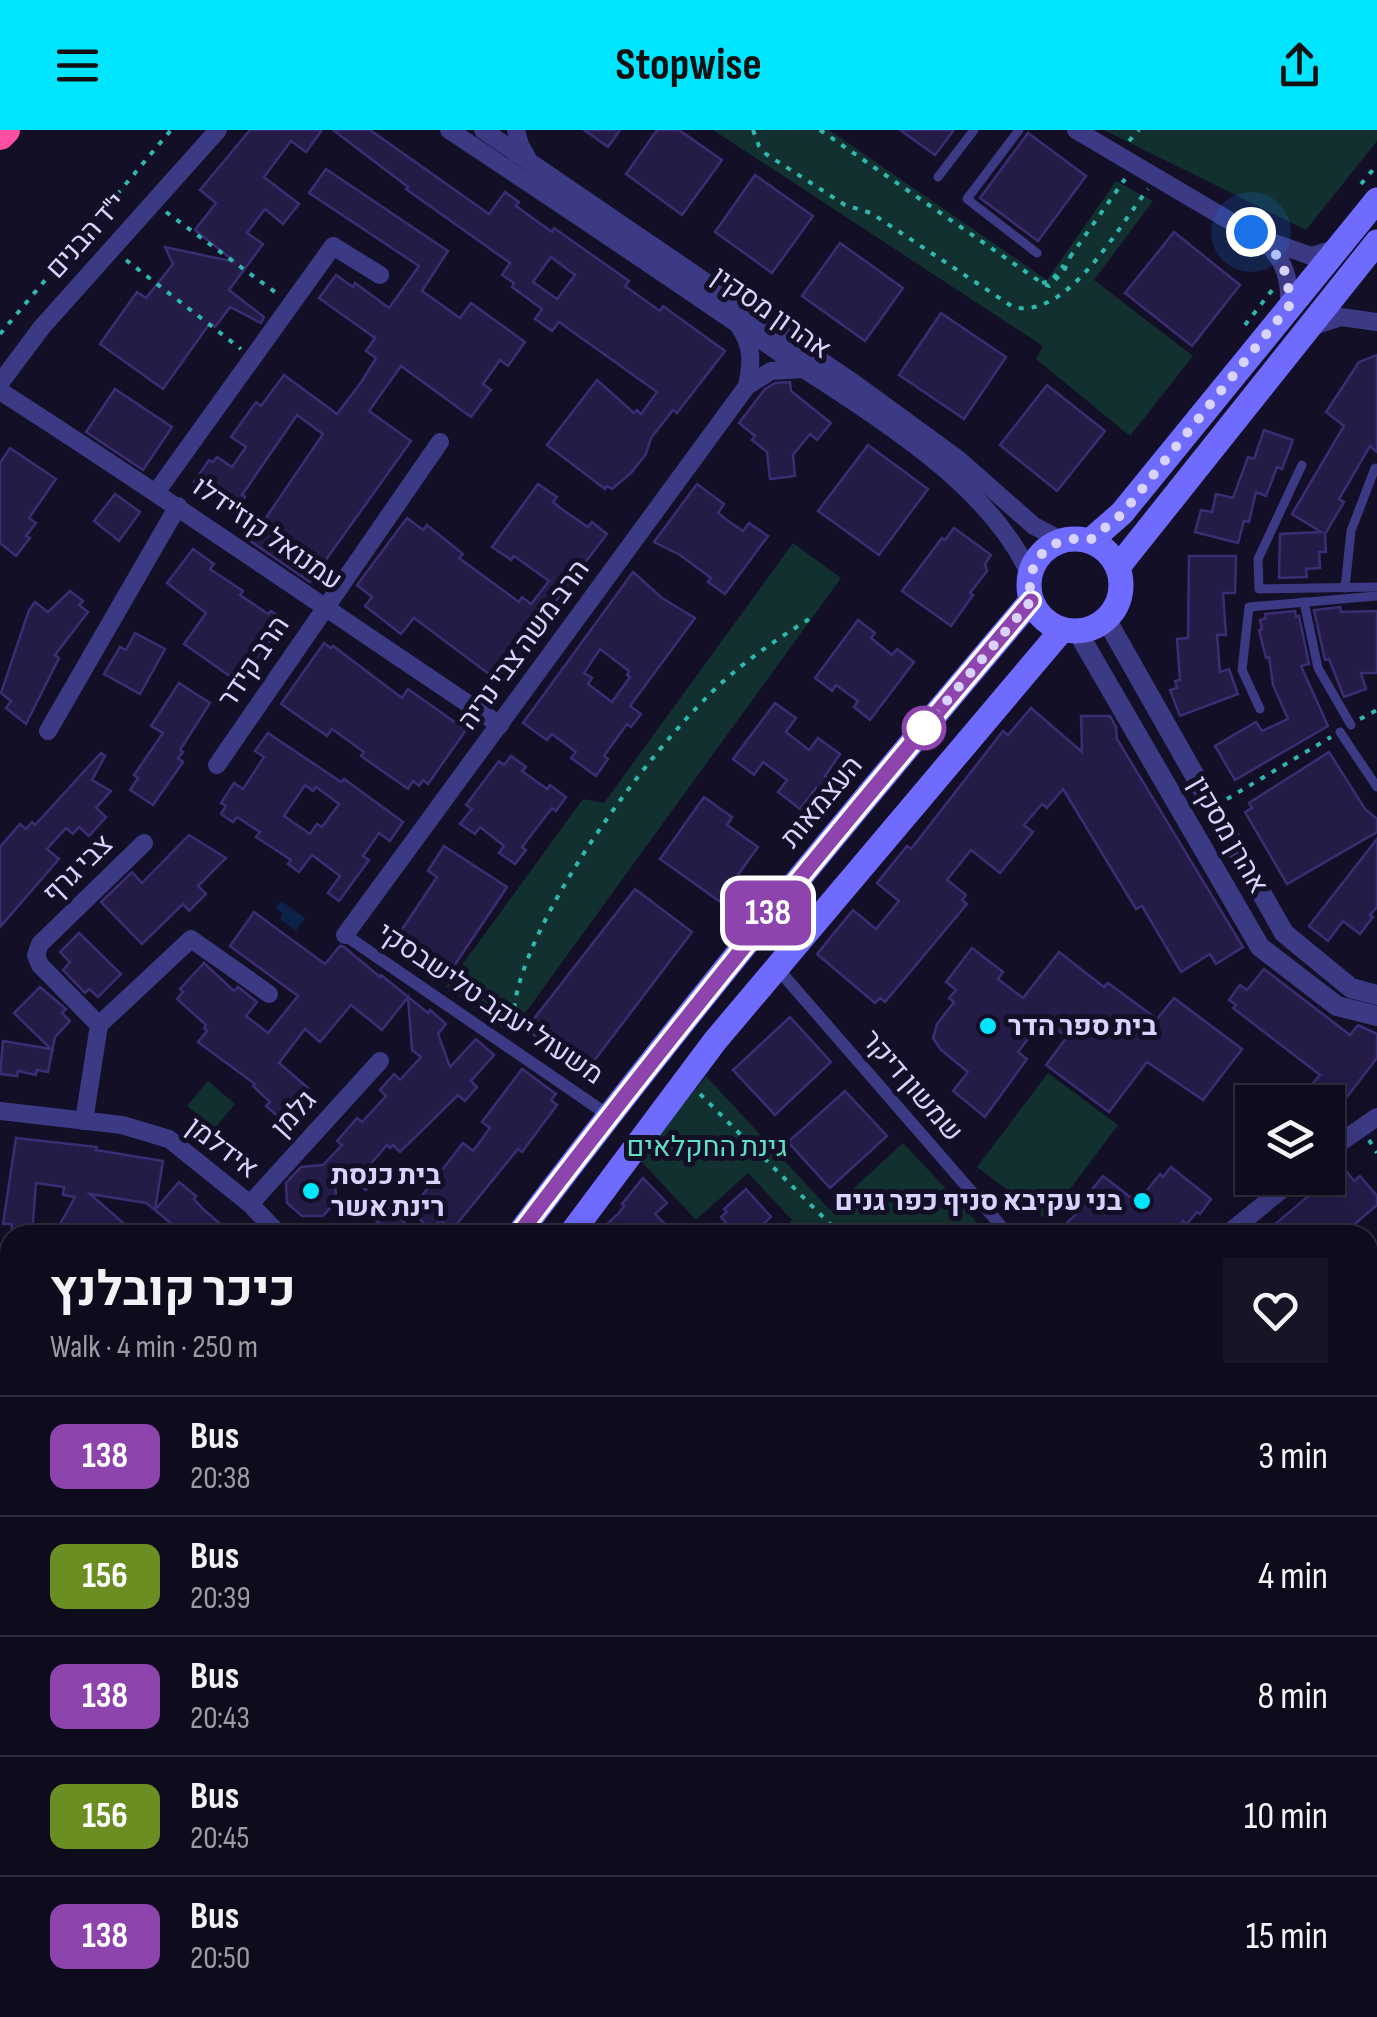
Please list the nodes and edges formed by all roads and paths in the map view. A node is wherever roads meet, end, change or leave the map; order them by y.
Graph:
1 (171, 130) edge
2 (218, 130) edge
3 (449, 130) edge
4 (482, 130) edge
5 (516, 130) edge
6 (753, 130) edge
7 (820, 130) edge
8 (974, 130) edge
9 (1019, 130) edge
10 (1076, 130) edge
11 (530, 162) junction
12 (1136, 165) junction
13 (938, 177) dead end
14 (1157, 177) junction
15 (1377, 200) edge
16 (154, 202) junction
17 (1251, 232) junction
18 (1377, 242) edge
19 (1340, 247) junction
20 (112, 248) junction
21 (1036, 253) dead end
22 (380, 276) dead end
23 (291, 304) junction
24 (1289, 306) junction
25 (1377, 322) edge
26 (738, 323) junction
27 (1306, 329) junction
28 (0, 334) edge
29 (253, 358) junction
30 (804, 369) junction
31 (0, 383) edge
32 (746, 386) junction
33 (0, 391) edge
34 (440, 442) dead end
35 (1302, 465) dead end
36 (1374, 468) dead end
37 (157, 491) junction
38 (178, 506) junction
39 (1061, 540) junction
40 (1090, 540) junction
41 (1118, 567) junction
42 (1377, 587) edge
43 (1030, 588) junction
44 (1345, 588) junction
45 (1377, 596) edge
46 (1304, 602) junction
47 (324, 608) junction
48 (814, 616) dead end
49 (1106, 619) junction
50 (1070, 630) junction
51 (1260, 709) dead end
52 (1377, 710) edge
53 (500, 725) junction
54 (1351, 725) joint
55 (48, 731) dead end
56 (1340, 732) joint
57 (217, 765) dead end
58 (1377, 787) edge
59 (1215, 806) junction
60 (144, 843) dead end
61 (345, 935) joint
62 (778, 969) junction
63 (270, 994) dead end
64 (1377, 995) edge
65 (1377, 1016) edge
66 (99, 1026) junction
67 (509, 1048) junction
68 (380, 1061) dead end
69 (686, 1080) junction
70 (0, 1111) edge
71 (608, 1115) junction
72 (1377, 1117) edge
73 (84, 1120) junction
74 (1345, 1137) edge
75 (1275, 1195) edge
76 (250, 1204) junction
77 (270, 1225) edge
78 (526, 1225) edge
79 (577, 1225) edge
80 (831, 1225) edge
81 (1000, 1225) edge
82 (1238, 1225) edge

1 - 28 path
2 - 16 street, י"ד הבנים
3 - 26 street, אהרון מסקין
4 - 11 street, אהרון מסקין
5 - 11 street
6 - 14 path
7 - 12 path
8 - 13 lane
9 - 21 lane
10 - 12 street
11 - 39 street, אהרון מסקין
12 - 14 street
14 - 17 street
15 - 19 main road
16 - 20 street, י"ד הבנים
16 - 23 path
17 - 19 street
17 - 24 street
18 - 27 main road
19 - 24 main road
20 - 29 path
20 - 31 street, י"ד הבנים
22 - 23 street
23 - 29 street
24 - 40 main road
25 - 27 street
26 - 30 street, אהרון מסקין
26 - 32 street
27 - 41 main road
29 - 37 street
30 - 32 street
30 - 43 street, אהרון מסקין
32 - 53 street, הרב משה צבי נריה
33 - 37 street, עמנואל קוז'ידלו
34 - 47 street, הרב קידר
35 - 44 lane
36 - 44 lane
37 - 38 street, עמנואל קוז'ידלו
38 - 47 street, עמנואל קוז'ידלו
38 - 55 street
39 - 40 main road
39 - 43 main road
40 - 41 main road
41 - 49 main road
42 - 44 lane
43 - 50 main road
43 - 71 main road, העצמאות
45 - 46 lane
46 - 51 lane
46 - 54 lane
47 - 53 street, עמנואל קוז'ידלו
47 - 57 street, הרב קידר
48 - 67 path
49 - 50 main road
49 - 59 street, אהרן מסקין
50 - 62 main road
50 - 65 street, אהרן מסקין
52 - 54 path
53 - 61 street, הרב משה צבי נריה
56 - 58 lane
56 - 59 path
59 - 64 street, אהרן מסקין
60 - 66 street, צבי גרף
61 - 67 street, משעול יעקב טלישבסקי
62 - 69 main road
62 - 81 street, שמשון דיקר
63 - 66 street
66 - 73 street
67 - 71 street, משעול יעקב טלישבסקי
68 - 76 street, גלמן
69 - 79 main road
69 - 80 path
70 - 73 street, אידלמן
71 - 78 main road, העצמאות
72 - 74 street
73 - 76 street, אידלמן
75 - 82 street
76 - 77 street, אידלמן

